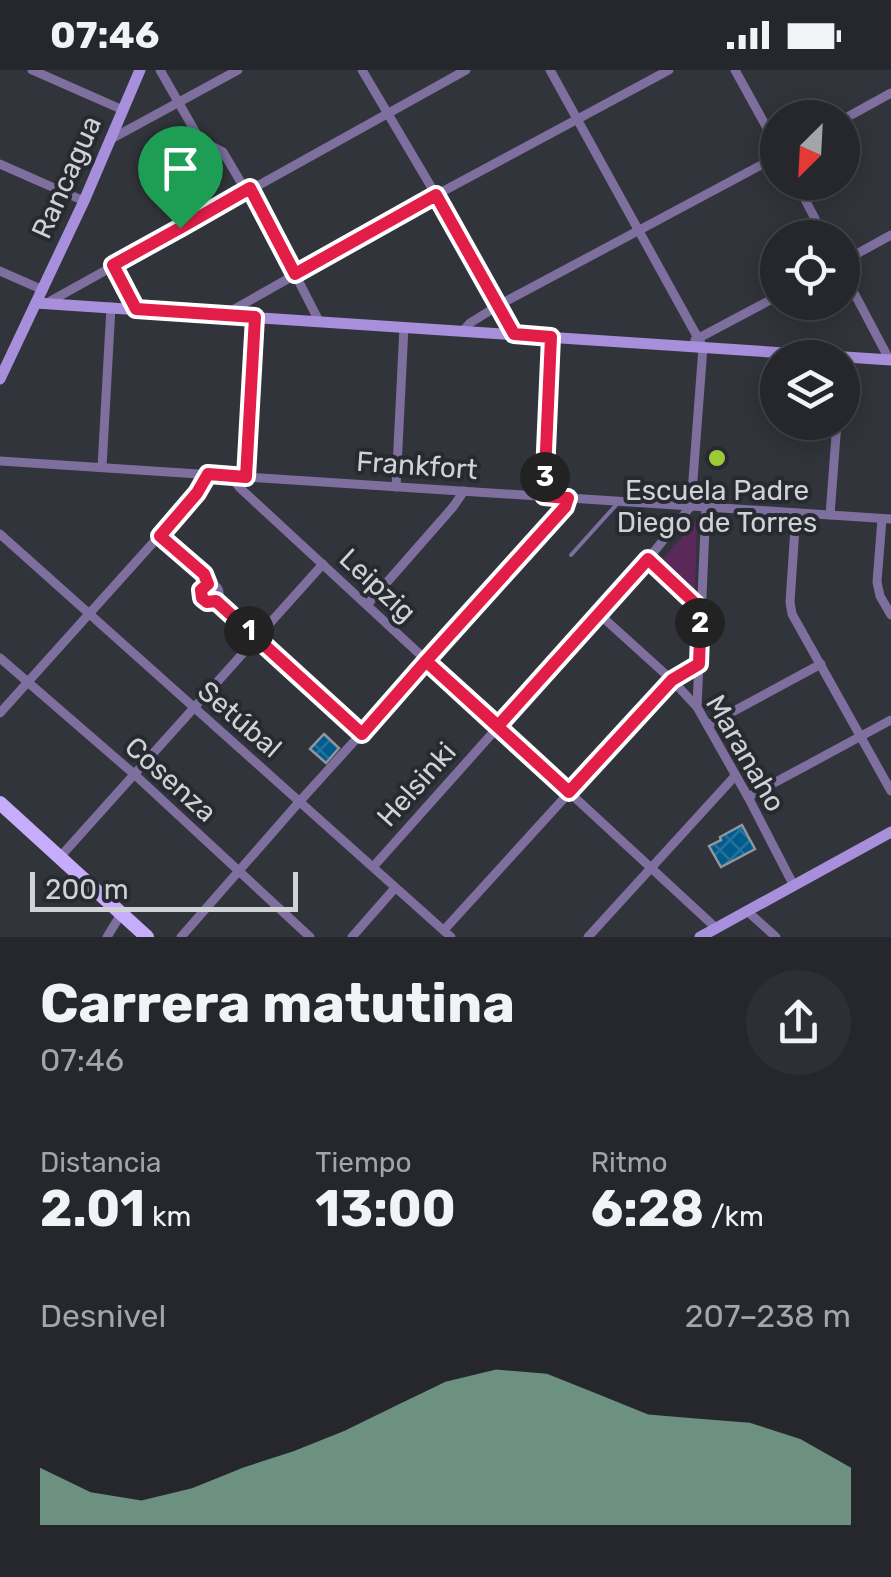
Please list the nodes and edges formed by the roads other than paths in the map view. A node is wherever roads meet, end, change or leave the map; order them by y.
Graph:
1 (32, 70) edge
2 (140, 70) edge
3 (160, 70) edge
4 (238, 70) edge
5 (362, 70) edge
6 (466, 70) edge
7 (550, 70) edge
8 (668, 70) edge
9 (735, 70) edge
10 (891, 93) edge
11 (179, 102) junction
12 (123, 110) junction
13 (860, 110) edge
14 (388, 113) junction
15 (760, 115) edge
16 (578, 120) junction
17 (110, 139) junction
18 (0, 164) edge
19 (760, 166) edge
20 (248, 190) junction
21 (436, 195) junction
22 (84, 201) junction
23 (638, 230) junction
24 (891, 235) edge
25 (860, 252) edge
26 (113, 265) junction
27 (0, 271) edge
28 (295, 274) junction
29 (43, 290) junction
30 (42, 303) junction
31 (860, 304) edge
32 (499, 305) junction
33 (760, 307) edge
34 (111, 308) junction
35 (136, 309) junction
36 (224, 315) junction
37 (255, 317) junction
38 (319, 322) junction
39 (404, 327) junction
40 (463, 331) junction
41 (514, 334) junction
42 (551, 337) junction
43 (701, 343) junction
44 (760, 349) edge
45 (860, 358) edge
46 (890, 360) edge
47 (0, 379) edge
48 (836, 440) edge
49 (0, 460) edge
50 (102, 468) junction
51 (208, 474) junction
52 (231, 476) junction
53 (246, 477) junction
54 (396, 486) junction
55 (464, 491) junction
56 (544, 496) junction
57 (568, 498) junction
58 (620, 501) junction
59 (691, 506) junction
60 (706, 506) junction
61 (796, 513) junction
62 (830, 515) junction
63 (886, 519) edge
64 (0, 534) edge
65 (160, 536) junction
66 (571, 555) dead end
67 (648, 559) junction
68 (322, 564) junction
69 (366, 605) junction
70 (701, 609) junction
71 (88, 614) junction
72 (599, 614) junction
73 (891, 615) edge
74 (256, 638) junction
75 (0, 658) edge
76 (426, 661) junction
77 (699, 664) junction
78 (821, 664) junction
79 (672, 680) junction
80 (27, 682) junction
81 (696, 706) junction
82 (193, 708) junction
83 (0, 713) edge
84 (891, 720) edge
85 (708, 725) junction
86 (498, 726) junction
87 (362, 734) junction
88 (862, 736) junction
89 (134, 774) junction
90 (735, 776) junction
91 (569, 792) junction
92 (891, 792) edge
93 (748, 797) junction
94 (300, 801) junction
95 (0, 804) edge
96 (891, 832) edge
97 (60, 857) junction
98 (373, 866) junction
99 (649, 868) junction
100 (239, 871) junction
101 (794, 886) junction
102 (395, 888) junction
103 (747, 911) junction
104 (121, 914) junction
105 (716, 928) junction
106 (447, 934) edge
107 (107, 937) edge
108 (147, 937) edge
109 (181, 937) edge
110 (310, 937) edge
111 (352, 937) edge
112 (588, 937) edge
113 (700, 937) edge
114 (776, 937) edge

1 - 12 street
2 - 12 main road, Rancagua
3 - 11 street
4 - 11 street
5 - 14 street
6 - 14 street
7 - 16 street
8 - 16 street
9 - 15 street
10 - 13 street
11 - 17 street
11 - 20 street
12 - 17 main road, Rancagua
14 - 20 street
14 - 21 street
16 - 21 street
16 - 23 street
17 - 22 main road, Rancagua
18 - 22 street
19 - 23 street
20 - 26 street
20 - 28 street
21 - 28 street
21 - 32 street
22 - 29 main road, Rancagua
23 - 32 street
23 - 43 street
24 - 25 street
26 - 30 street
26 - 35 street
27 - 29 street
28 - 36 street
28 - 38 street
29 - 30 main road, Rancagua
30 - 34 main road
30 - 47 main road, Rancagua
31 - 46 street
32 - 40 street
32 - 41 street
33 - 43 street
34 - 35 main road
34 - 50 street
35 - 36 main road
36 - 37 main road
37 - 38 main road
37 - 53 street
38 - 39 main road
39 - 40 main road
39 - 54 street
40 - 41 main road
41 - 42 main road
42 - 43 main road
42 - 56 street
43 - 44 main road
43 - 59 street
45 - 46 main road
48 - 62 street
49 - 50 street, Frankfort
50 - 51 street, Frankfort
51 - 52 street, Frankfort
51 - 65 street
52 - 53 street, Frankfort
52 - 68 street, Leipzig
53 - 54 street, Frankfort
54 - 55 street, Frankfort
55 - 56 street, Frankfort
55 - 69 street
56 - 57 street, Frankfort
57 - 58 street, Frankfort
57 - 76 street
58 - 59 street, Frankfort
58 - 66 lane
59 - 60 street, Frankfort
59 - 67 street, Helsinki
60 - 61 street, Frankfort
60 - 70 street
61 - 62 street, Frankfort
61 - 78 street
62 - 63 street, Frankfort
63 - 73 street
64 - 71 street, Setúbal
65 - 71 street
65 - 74 street
67 - 70 street
67 - 72 street, Helsinki
68 - 69 street, Leipzig
68 - 74 street
69 - 76 street, Leipzig
70 - 77 street
71 - 80 street
71 - 82 street, Setúbal
72 - 79 street, Maranaho
72 - 86 street, Helsinki
74 - 82 street
74 - 87 street
75 - 80 street, Cosenza
76 - 86 street, Leipzig
76 - 87 street
77 - 79 street
77 - 81 street
78 - 85 street
78 - 88 street
79 - 81 street, Maranaho
79 - 91 street
80 - 83 street
80 - 89 street, Cosenza
81 - 85 street, Maranaho
82 - 89 street
82 - 94 street, Setúbal
84 - 88 street
85 - 90 street, Maranaho
86 - 91 street, Leipzig
86 - 98 street, Helsinki
87 - 94 street
88 - 92 street
88 - 93 street
89 - 97 street
89 - 100 street, Cosenza
90 - 93 street, Maranaho
90 - 99 street
91 - 99 street, Leipzig
91 - 106 street
93 - 101 street, Maranaho
94 - 98 street, Setúbal
94 - 100 street
95 - 97 main road
96 - 101 main road
97 - 104 main road
98 - 102 street, Setúbal
99 - 105 street, Leipzig
99 - 112 street
100 - 109 street
100 - 110 street, Cosenza
101 - 103 main road
102 - 106 street, Setúbal
102 - 111 street
103 - 105 main road
103 - 114 street
104 - 107 street
104 - 108 main road
105 - 113 main road

